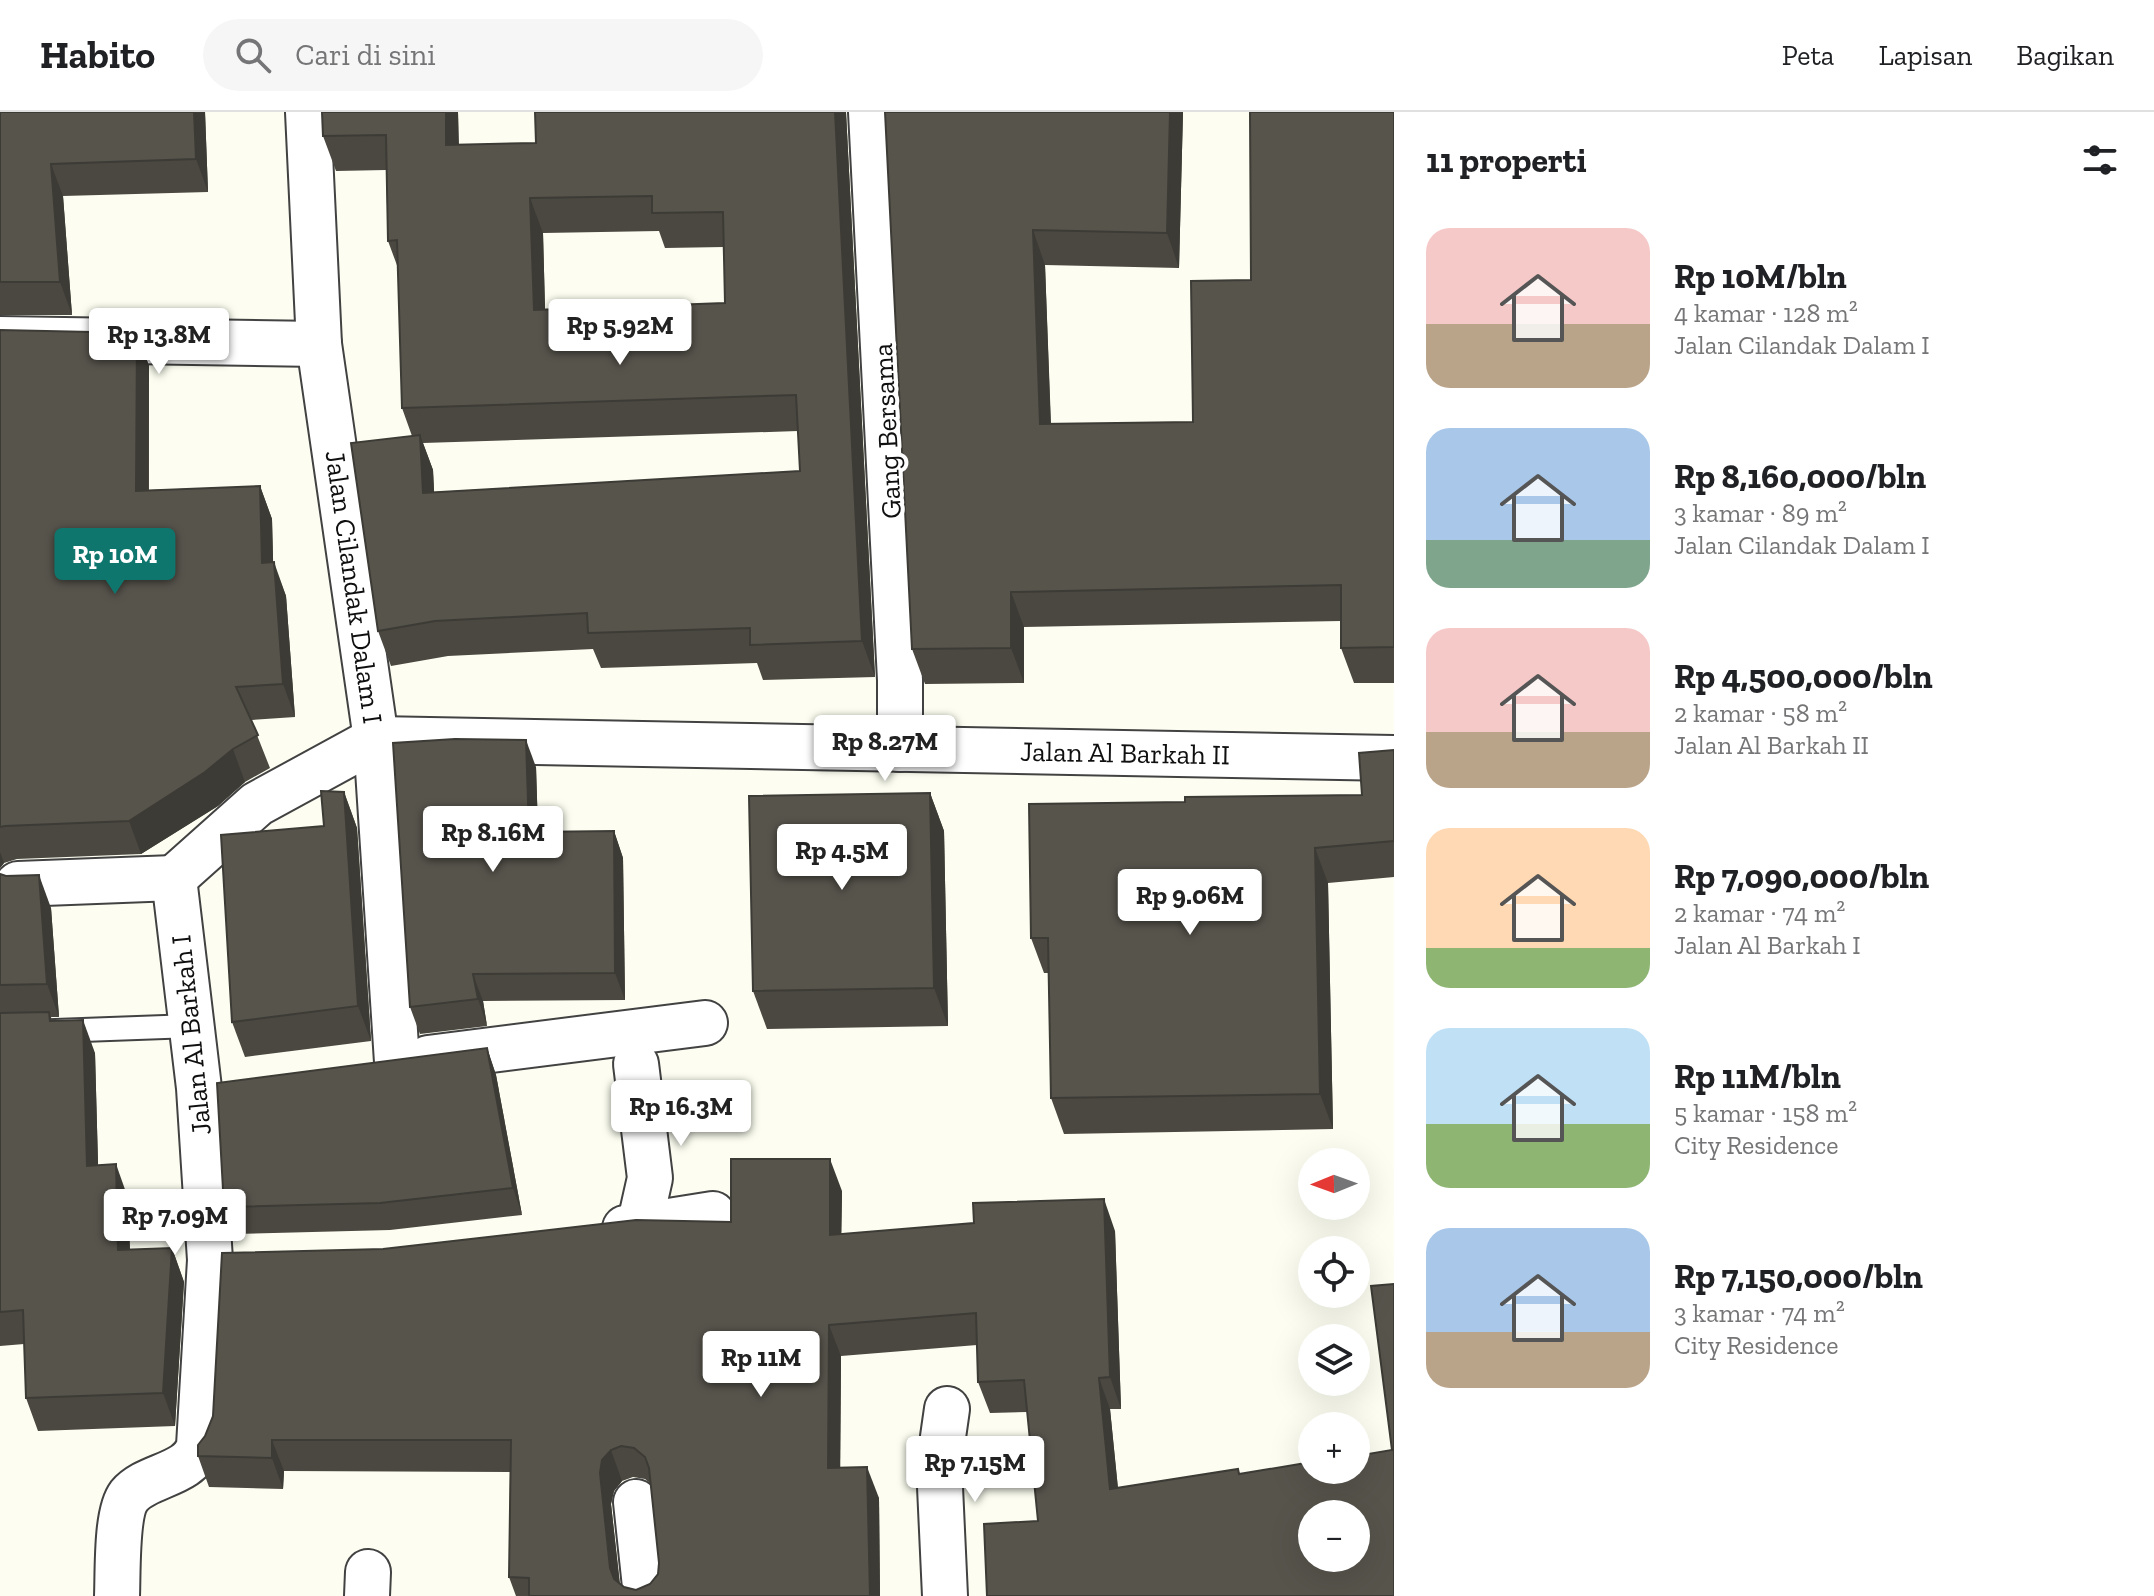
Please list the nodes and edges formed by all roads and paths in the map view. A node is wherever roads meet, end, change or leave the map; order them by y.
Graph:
1 (308, 112) edge
2 (871, 112) edge
3 (0, 339) edge
4 (319, 344) junction
5 (376, 739) junction
6 (900, 749) junction
7 (1394, 758) edge
8 (174, 878) junction
9 (18, 884) edge
10 (705, 1023) dead end
11 (192, 1026) junction
12 (0, 1033) edge
13 (397, 1062) junction
14 (636, 1064) dead end
15 (351, 1068) edge
16 (245, 1082) edge
17 (199, 1088) junction
18 (713, 1214) dead end
19 (639, 1227) junction
20 (593, 1232) edge
21 (255, 1259) edge
22 (210, 1260) junction
23 (947, 1409) dead end
24 (636, 1502) dead end
25 (117, 1596) edge
26 (646, 1596) edge
27 (945, 1596) edge

1 - 4 street, Jalan Cilandak Dalam I
2 - 6 street, Gang Bersama
3 - 4 street
4 - 5 street, Jalan Cilandak Dalam I
5 - 6 street, Jalan Al Barkah II
5 - 8 street
5 - 13 street, Jalan Cilandak Dalam I
6 - 7 street, Jalan Al Barkah II
8 - 9 street
8 - 11 street, Jalan Al Barkah I
10 - 13 street
11 - 12 lane
11 - 17 street, Jalan Al Barkah I
13 - 15 street
14 - 19 street
16 - 17 street
17 - 22 street, Jalan Al Barkah I
18 - 19 street
19 - 20 street
21 - 22 street
22 - 25 street, Jalan Al Barkah I
23 - 27 street
24 - 26 street

